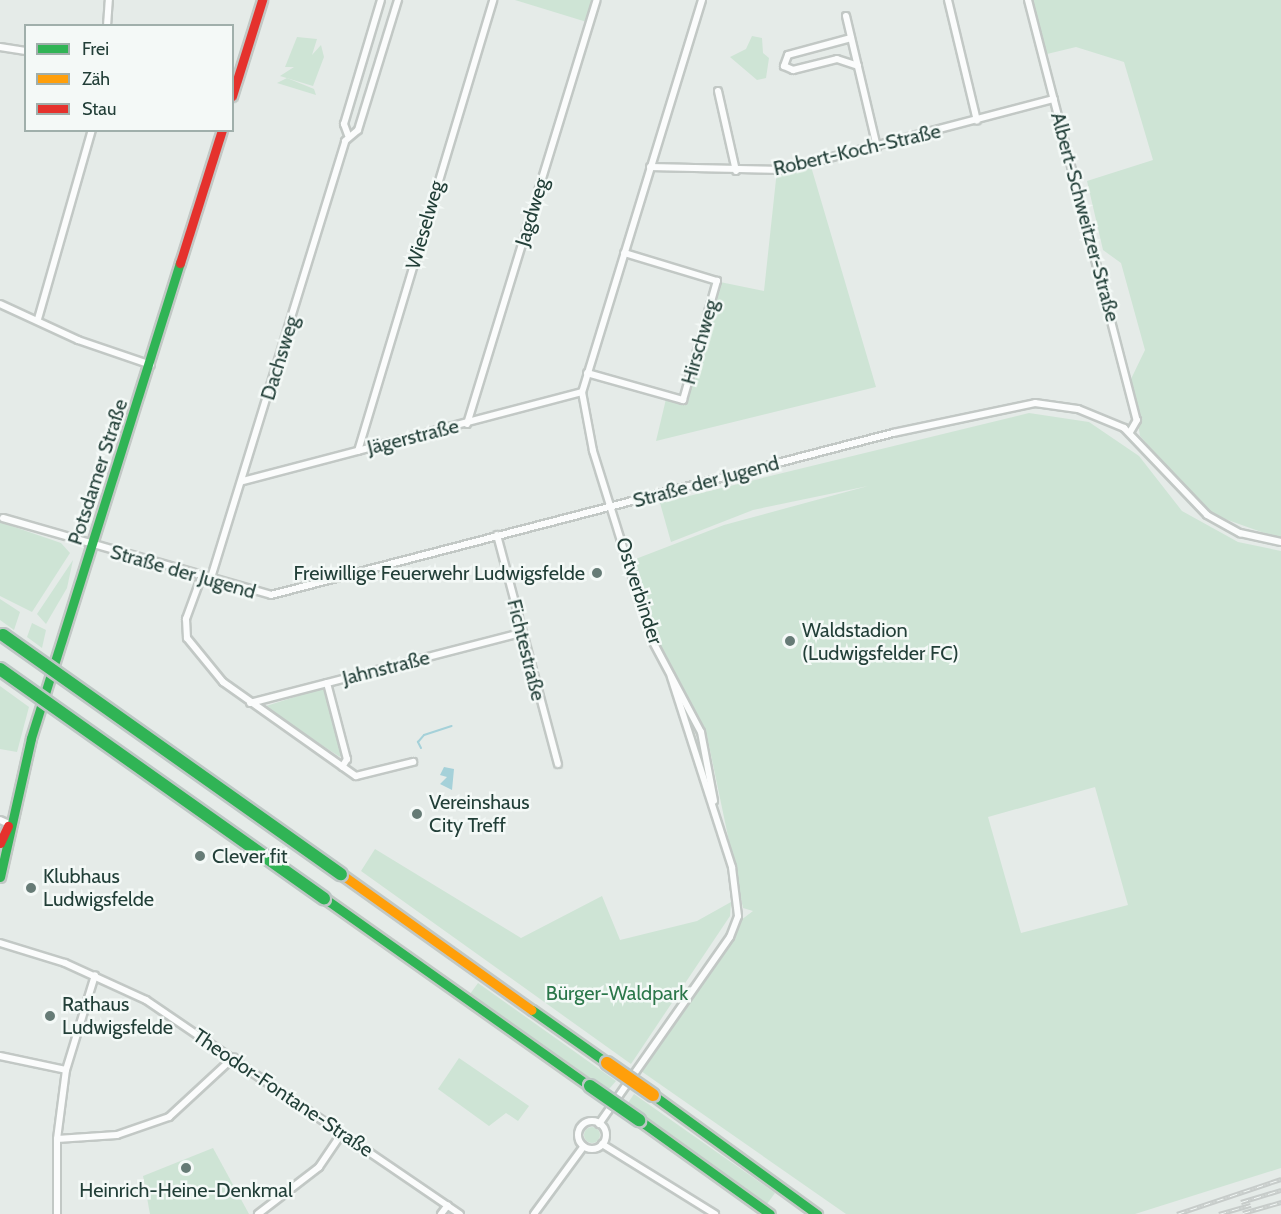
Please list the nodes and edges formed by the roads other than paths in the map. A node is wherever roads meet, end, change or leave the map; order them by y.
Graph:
1 (109, 0) edge
2 (262, 0) edge
3 (381, 0) edge
4 (398, 0) edge
5 (493, 0) edge
6 (597, 0) edge
7 (702, 0) edge
8 (948, 0) edge
9 (1028, 0) edge
10 (846, 16) dead end
11 (107, 24) edge
12 (851, 38) junction
13 (0, 47) edge
14 (24, 51) edge
15 (858, 66) junction
16 (234, 90) edge
17 (718, 91) dead end
18 (1054, 99) junction
19 (977, 121) junction
20 (91, 132) edge
21 (221, 132) edge
22 (348, 135) junction
23 (877, 147) junction
24 (650, 167) junction
25 (736, 171) junction
26 (624, 253) junction
27 (0, 304) edge
28 (38, 320) junction
29 (151, 365) junction
30 (587, 373) junction
31 (582, 392) junction
32 (467, 424) junction
33 (1130, 432) junction
34 (358, 451) junction
35 (243, 481) junction
36 (612, 506) junction
37 (3, 518) dead end
38 (497, 536) junction
39 (1281, 542) edge
40 (94, 546) junction
41 (201, 578) junction
42 (210, 581) junction
43 (521, 633) junction
44 (1, 634) edge
45 (0, 669) edge
46 (327, 683) junction
47 (250, 703) junction
48 (413, 762) dead end
49 (558, 764) dead end
50 (342, 767) junction
51 (4, 822) edge
52 (0, 843) edge
53 (0, 877) edge
54 (0, 943) edge
55 (95, 975) junction
56 (0, 1056) edge
57 (234, 1057) junction
58 (66, 1070) junction
59 (599, 1124) junction
60 (342, 1133) junction
61 (57, 1139) junction
62 (602, 1144) junction
63 (584, 1146) junction
64 (448, 1205) junction
65 (57, 1214) edge
66 (258, 1214) edge
67 (441, 1214) edge
68 (460, 1214) edge
69 (534, 1214) edge
70 (715, 1214) edge
71 (770, 1214) edge
72 (817, 1214) edge

1 - 11 street
2 - 16 main road
3 - 22 street, Dachsweg
4 - 22 street, Dachsweg
5 - 34 street, Wieselweg
6 - 32 street, Jagdweg
7 - 24 street
8 - 19 street
9 - 18 street, Albert-Schweitzer-Straße
10 - 12 street
12 - 15 street
12 - 15 street
13 - 14 street
15 - 23 street
17 - 25 street
18 - 19 street, Robert-Koch-Straße
18 - 33 street, Albert-Schweitzer-Straße
19 - 23 street, Robert-Koch-Straße
20 - 28 street
21 - 29 main road, Potsdamer Straße
22 - 35 street, Dachsweg
23 - 25 street, Robert-Koch-Straße
24 - 25 street, Robert-Koch-Straße
24 - 26 street
26 - 30 street
26 - 30 street, Hirschweg
27 - 28 street
28 - 29 street
29 - 40 main road, Potsdamer Straße
30 - 31 street
31 - 32 street, Jägerstraße
31 - 36 street
32 - 34 street, Jägerstraße
33 - 36 street, Straße der Jugend
33 - 39 street, Straße der Jugend
34 - 35 street, Jägerstraße
35 - 42 street, Dachsweg
36 - 38 street, Straße der Jugend
36 - 59 street, Ostverbinder
37 - 40 street, Straße der Jugend
38 - 42 street, Straße der Jugend
38 - 43 street, Fichtestraße
40 - 41 street, Straße der Jugend
40 - 51 main road, Potsdamer Straße
41 - 42 street, Straße der Jugend
41 - 47 street
43 - 46 street, Jahnstraße
43 - 49 street, Fichtestraße
44 - 72 main road, bridge
45 - 71 main road, bridge
46 - 47 street, Jahnstraße
46 - 50 street
47 - 50 street
48 - 50 street
51 - 52 main road, Potsdamer Straße
51 - 53 main road, Potsdamer Straße
54 - 55 street, Theodor-Fontane-Straße
55 - 57 street, Theodor-Fontane-Straße
55 - 58 street
56 - 58 street
57 - 60 street, Theodor-Fontane-Straße
57 - 61 street
58 - 61 street
59 - 62 street
59 - 63 street, Ostverbinder
60 - 64 street, Theodor-Fontane-Straße
60 - 66 street
61 - 65 street
62 - 63 street
62 - 70 street
63 - 69 street
64 - 67 street
64 - 68 street, Theodor-Fontane-Straße

